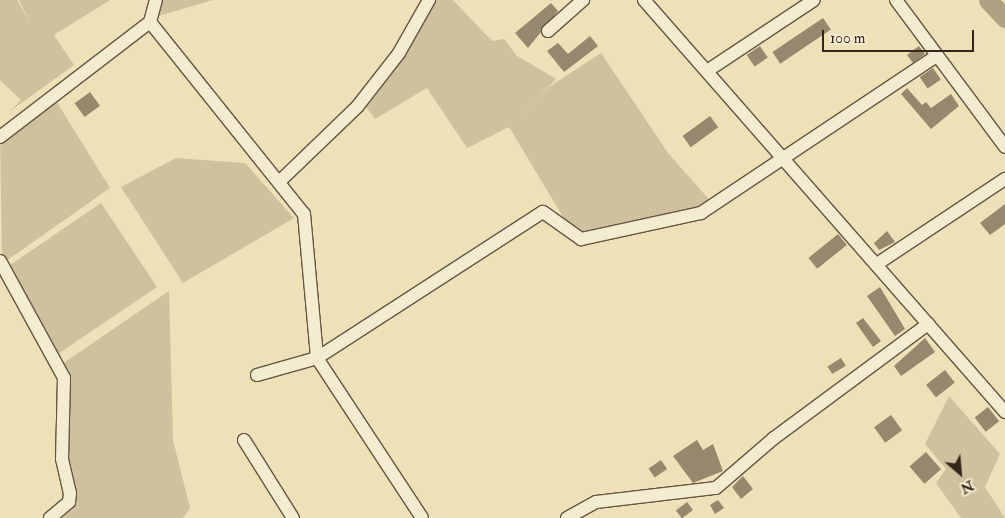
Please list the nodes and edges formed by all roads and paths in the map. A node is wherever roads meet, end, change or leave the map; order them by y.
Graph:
1 (156, 0) edge
2 (429, 0) edge
3 (583, 0) edge
4 (644, 0) edge
5 (814, 0) edge
6 (896, 0) edge
7 (150, 22) junction
8 (548, 31) dead end
9 (935, 57) junction
10 (707, 71) junction
11 (0, 137) edge
12 (1005, 147) edge
13 (784, 158) junction
14 (1005, 179) edge
15 (279, 182) junction
16 (0, 261) edge
17 (877, 264) junction
18 (928, 324) junction
19 (317, 358) junction
20 (257, 375) dead end
21 (1003, 405) edge
22 (244, 440) dead end
23 (50, 518) edge
24 (293, 518) edge
25 (422, 518) edge
26 (567, 518) edge

1 - 7 street
2 - 15 street
3 - 8 street
4 - 10 street
5 - 10 street
6 - 9 street
7 - 11 street
7 - 15 street
9 - 12 street
9 - 13 street
10 - 13 street
13 - 17 street
13 - 19 street
14 - 17 street
15 - 19 street
16 - 23 street
17 - 18 street
18 - 21 street
18 - 26 street
19 - 20 street
19 - 25 street
22 - 24 street

